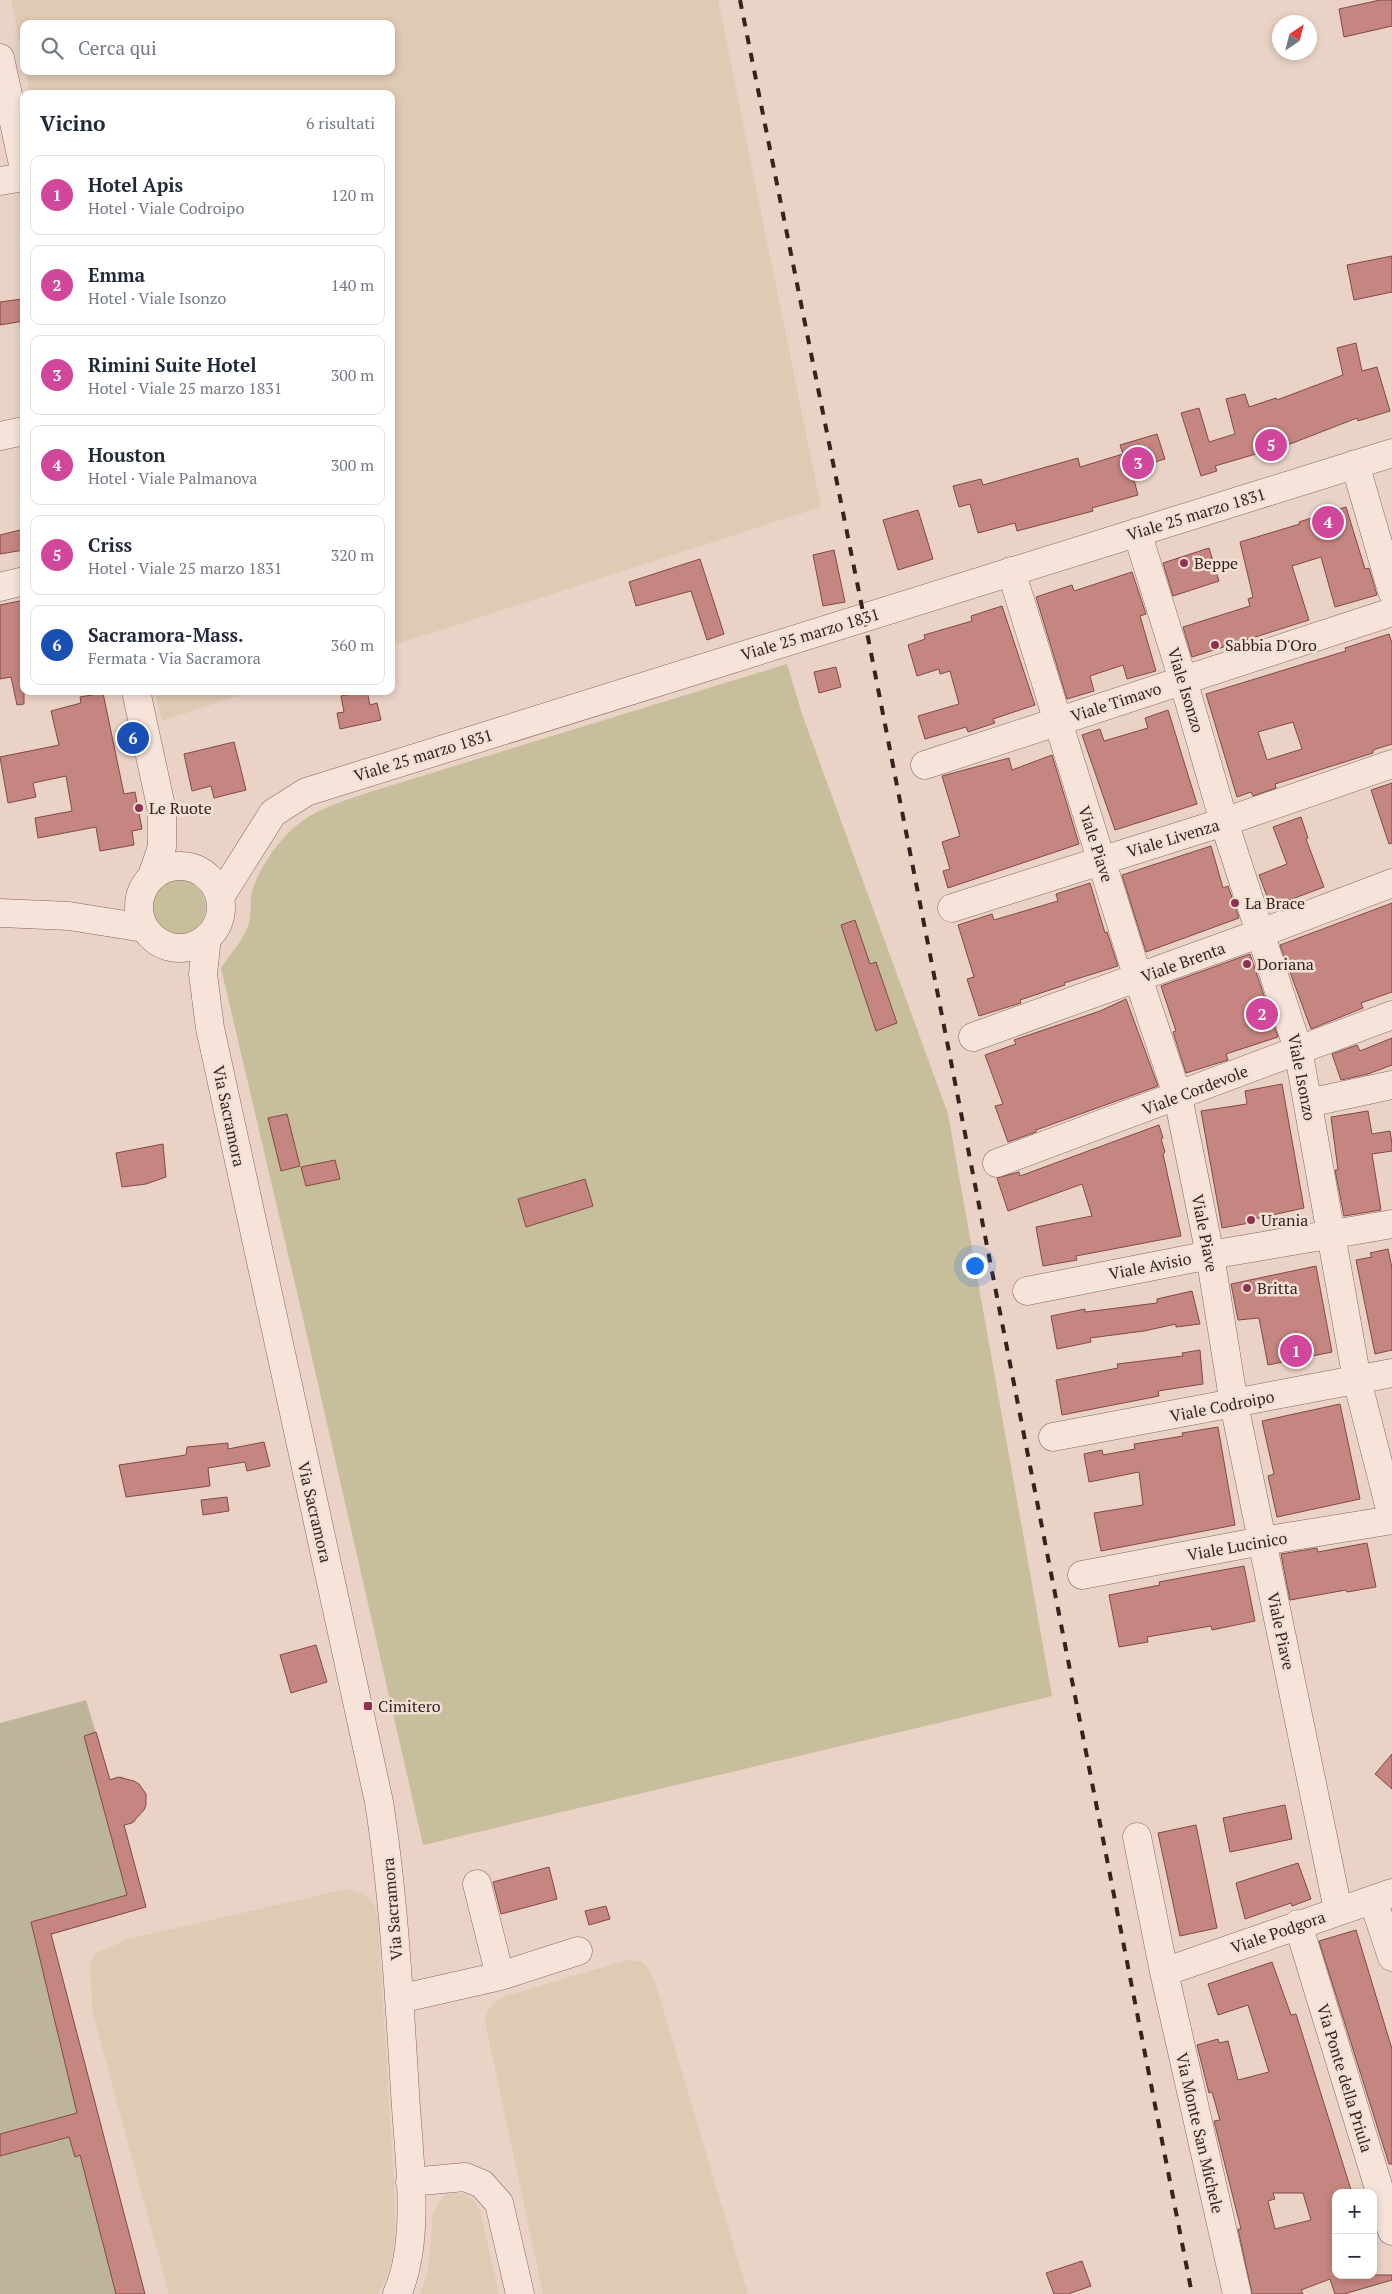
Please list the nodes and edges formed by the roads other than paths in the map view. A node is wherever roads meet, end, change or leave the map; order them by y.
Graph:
1 (0, 58) edge
2 (20, 150) edge
3 (20, 178) edge
4 (0, 181) edge
5 (20, 432) edge
6 (0, 436) edge
7 (1392, 453) edge
8 (1355, 464) junction
9 (1137, 532) junction
10 (1011, 571) junction
11 (20, 583) edge
12 (0, 587) edge
13 (1392, 590) edge
14 (1392, 612) edge
15 (1184, 680) junction
16 (137, 695) edge
17 (1057, 721) junction
18 (1392, 764) edge
19 (925, 765) dead end
20 (162, 811) junction
21 (1224, 822) junction
22 (249, 848) junction
23 (1101, 860) junction
24 (196, 870) junction
25 (152, 876) junction
26 (1392, 882) edge
27 (220, 897) junction
28 (139, 900) junction
29 (952, 908) dead end
30 (0, 913) edge
31 (69, 916) junction
32 (1261, 933) junction
33 (154, 936) junction
34 (207, 937) junction
35 (1138, 978) junction
36 (1392, 1015) edge
37 (210, 1028) junction
38 (973, 1037) dead end
39 (1298, 1049) junction
40 (1392, 1085) edge
41 (1178, 1097) junction
42 (1308, 1103) junction
43 (997, 1164) dead end
44 (1392, 1224) edge
45 (1330, 1235) junction
46 (1210, 1254) junction
47 (1027, 1291) dead end
48 (1392, 1373) edge
49 (1357, 1380) junction
50 (1234, 1404) junction
51 (1053, 1437) dead end
52 (1392, 1519) edge
53 (1262, 1541) junction
54 (1082, 1575) dead end
55 (1137, 1837) dead end
56 (477, 1884) dead end
57 (1383, 1897) edge
58 (1338, 1910) junction
59 (1298, 1924) junction
60 (578, 1951) dead end
61 (1392, 1957) edge
62 (1164, 1972) junction
63 (500, 1976) junction
64 (399, 1999) junction
65 (410, 2182) junction
66 (1392, 2231) edge
67 (397, 2294) edge
68 (520, 2294) edge
69 (1237, 2294) edge

1 - 2 street
3 - 4 street
5 - 6 street
7 - 8 street, Viale 25 marzo 1831
8 - 9 street, Viale 25 marzo 1831
8 - 13 street
9 - 10 street, Viale 25 marzo 1831
9 - 15 street, Viale Isonzo
10 - 17 street, Viale Piave
10 - 22 street, Viale 25 marzo 1831
11 - 12 street
14 - 15 street, Viale Timavo
15 - 17 street, Viale Timavo
15 - 21 street, Viale Isonzo
16 - 20 street
17 - 19 street, Viale Timavo
17 - 23 street, Viale Piave
18 - 21 street, Viale Livenza
20 - 24 street
20 - 25 street
21 - 23 street, Viale Livenza
21 - 32 street, Viale Isonzo
22 - 24 street, Viale 25 marzo 1831
22 - 27 street, Viale 25 marzo 1831
23 - 29 street, Viale Livenza
23 - 35 street, Viale Piave
24 - 25 street
24 - 27 street
25 - 28 street
26 - 32 street, Viale Brenta
27 - 34 street
28 - 31 street
28 - 33 street
30 - 31 street
31 - 33 street
32 - 35 street, Viale Brenta
32 - 39 street, Viale Isonzo
33 - 34 street
33 - 37 street, Via Sacramora
34 - 37 street, Via Sacramora
35 - 38 street, Viale Brenta
35 - 41 street, Viale Piave
36 - 39 street, Viale Cordevole
37 - 64 street, Via Sacramora
39 - 41 street, Viale Cordevole
39 - 42 street, Viale Isonzo
40 - 42 street
41 - 43 street, Viale Cordevole
41 - 46 street, Viale Piave
42 - 45 street, Viale Isonzo
44 - 45 street, Viale Avisio
45 - 46 street, Viale Avisio
45 - 49 street, Viale Isonzo
46 - 47 street, Viale Avisio
46 - 50 street, Viale Piave
48 - 49 street, Viale Codroipo
49 - 50 street, Viale Codroipo
49 - 52 street, Viale Isonzo
50 - 51 street, Viale Codroipo
50 - 53 street, Viale Piave
52 - 53 street, Viale Lucinico
53 - 54 street, Viale Lucinico
53 - 58 street, Viale Piave
55 - 62 street, Via Monte San Michele
56 - 63 street
57 - 58 street, Viale Podgora
57 - 61 street
58 - 59 street, Viale Podgora
59 - 62 street, Viale Podgora
59 - 66 street, Via Ponte della Priula
60 - 63 street
62 - 69 street, Via Monte San Michele
63 - 64 street
64 - 65 street, Via Sacramora
65 - 67 street, Via Sacramora
65 - 68 street

